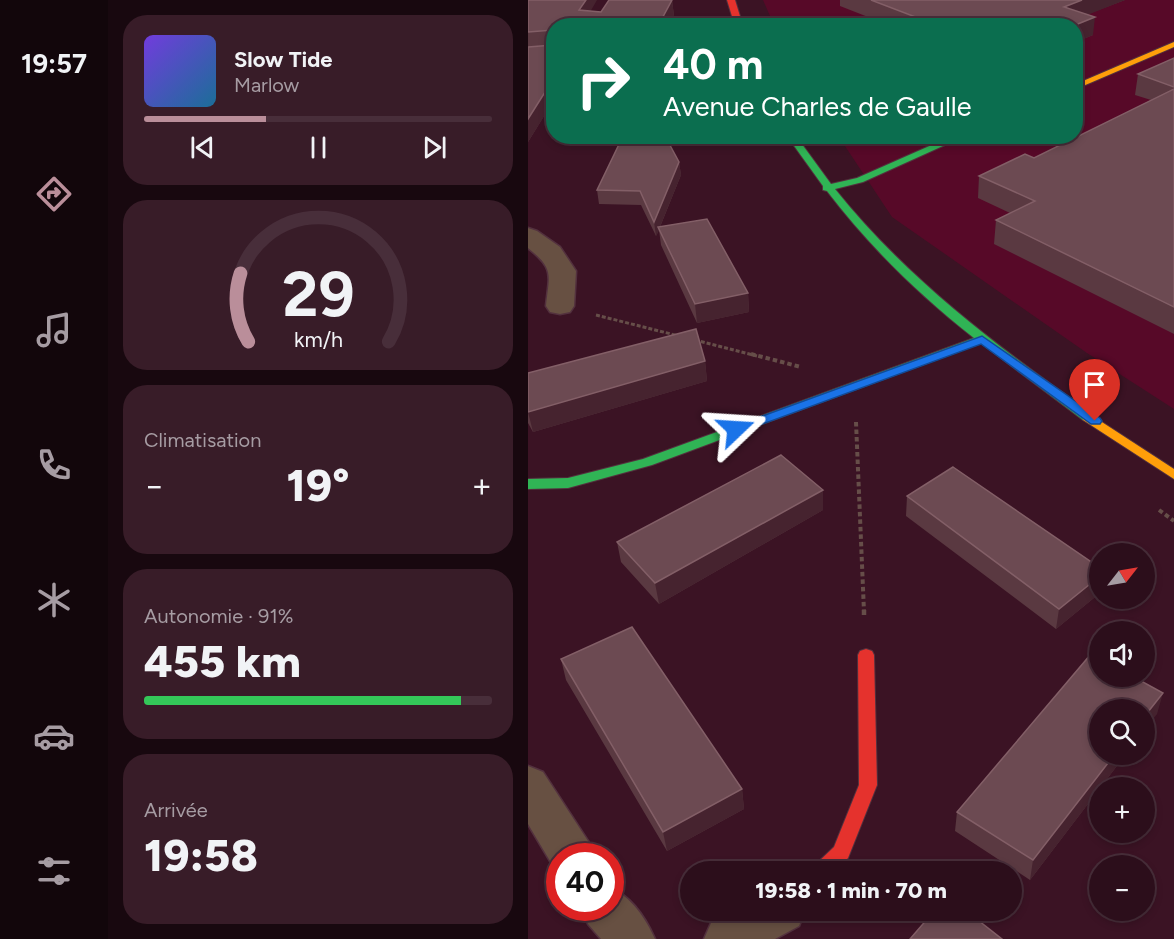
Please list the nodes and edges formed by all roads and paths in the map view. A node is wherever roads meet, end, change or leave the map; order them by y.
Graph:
1 (731, 0) edge
2 (737, 18) edge
3 (1174, 44) edge
4 (1083, 84) edge
5 (796, 144) edge
6 (942, 144) edge
7 (826, 188) junction
8 (528, 236) edge
9 (560, 306) dead end
10 (982, 339) junction
11 (1174, 475) edge
12 (528, 484) edge
13 (866, 655) dead end
14 (528, 785) edge
15 (564, 843) edge
16 (832, 861) edge
17 (616, 921) edge
18 (762, 921) edge
19 (631, 939) edge
20 (728, 939) edge

1 - 2 street
3 - 4 street
5 - 7 street
6 - 7 street
7 - 10 street
8 - 9 street
10 - 11 street
10 - 12 street
13 - 16 street
14 - 15 street
17 - 19 street
18 - 20 street

